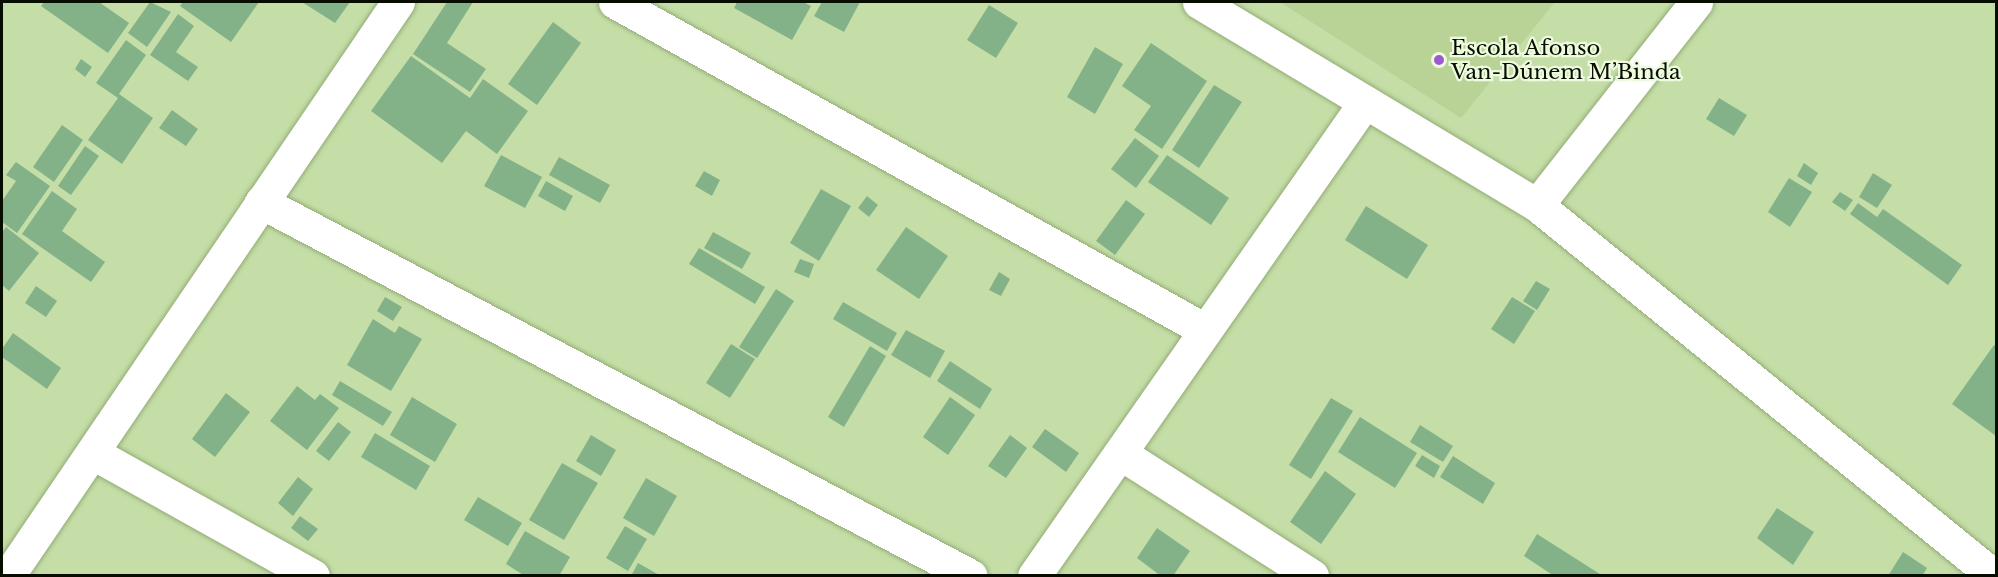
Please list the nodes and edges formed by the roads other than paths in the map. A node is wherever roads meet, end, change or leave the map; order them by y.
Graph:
1 (398, 2) edge
2 (615, 2) edge
3 (1199, 2) edge
4 (1695, 2) edge
5 (1365, 102) junction
6 (261, 202) junction
7 (1537, 205) junction
8 (1205, 330) junction
9 (93, 453) junction
10 (1120, 453) junction
11 (8, 576) edge
12 (314, 576) edge
13 (971, 576) edge
14 (1034, 576) edge
15 (1312, 576) edge
16 (1994, 576) edge

1 - 6 street
2 - 8 street
3 - 5 street
4 - 7 street
5 - 7 street
5 - 8 street
6 - 9 street
6 - 13 street
7 - 16 street
8 - 10 street
9 - 11 street
9 - 12 street
10 - 14 street
10 - 15 street

